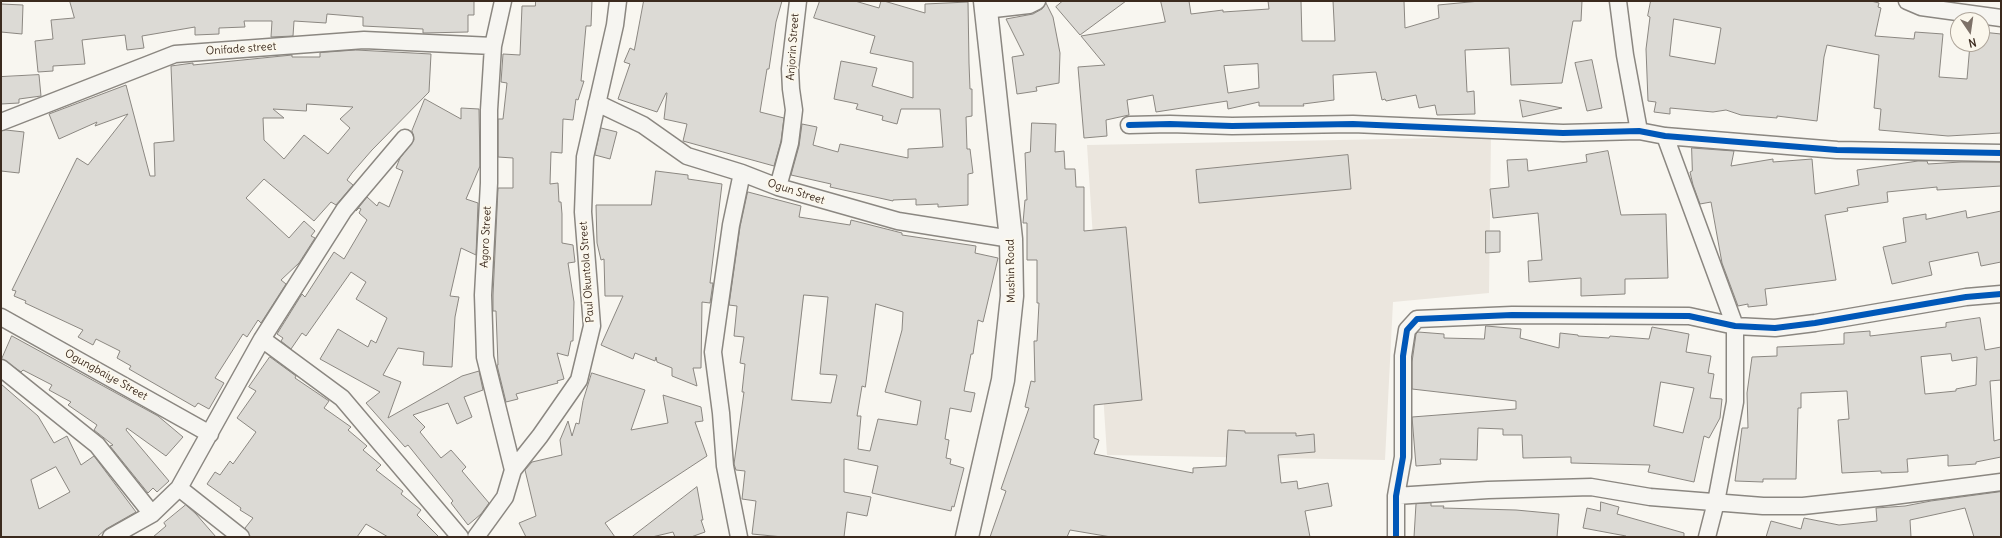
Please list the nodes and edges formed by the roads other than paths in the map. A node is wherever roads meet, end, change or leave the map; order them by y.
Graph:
1 (503, 1) edge
2 (618, 1) edge
3 (798, 1) edge
4 (1037, 1) edge
5 (1618, 1) edge
6 (1906, 1) edge
7 (984, 6) edge
8 (2001, 18) edge
9 (494, 46) junction
10 (597, 103) junction
11 (1, 122) edge
12 (1129, 125) dead end
13 (1639, 131) junction
14 (1665, 136) junction
15 (405, 138) dead end
16 (2001, 153) edge
17 (742, 173) junction
18 (778, 187) junction
19 (1011, 239) junction
20 (2001, 294) edge
21 (3, 321) edge
22 (1735, 326) junction
23 (262, 339) junction
24 (1, 368) edge
25 (210, 434) junction
26 (513, 470) junction
27 (2001, 482) edge
28 (179, 488) junction
29 (1396, 496) junction
30 (1716, 502) junction
31 (152, 514) junction
32 (111, 537) edge
33 (241, 537) edge
34 (460, 537) edge
35 (476, 537) edge
36 (739, 537) edge
37 (967, 537) edge
38 (1396, 537) edge
39 (1707, 537) edge

1 - 9 street, Agoro Street
2 - 10 street, Paul Okuntola Street
3 - 18 street, Anjorin Street
4 - 7 street
5 - 13 street
6 - 8 street
7 - 19 main road, Mushin Road
9 - 11 street, Onifade street
9 - 26 street, Agoro Street
10 - 17 street, Ogun Street
10 - 26 street, Paul Okuntola Street
12 - 13 street
13 - 14 street
14 - 16 street
14 - 22 street
15 - 23 street
17 - 18 street, Ogun Street
17 - 36 street
18 - 19 street, Ogun Street
19 - 37 main road, Mushin Road
20 - 22 street
21 - 25 street, Ogungbaiye Street
22 - 29 street
22 - 30 street
23 - 25 street
23 - 34 street
24 - 31 street
25 - 28 street
26 - 35 street, Paul Okuntola Street
27 - 30 street
28 - 31 street
28 - 33 street
29 - 30 street
29 - 38 street
30 - 39 street
31 - 32 street

